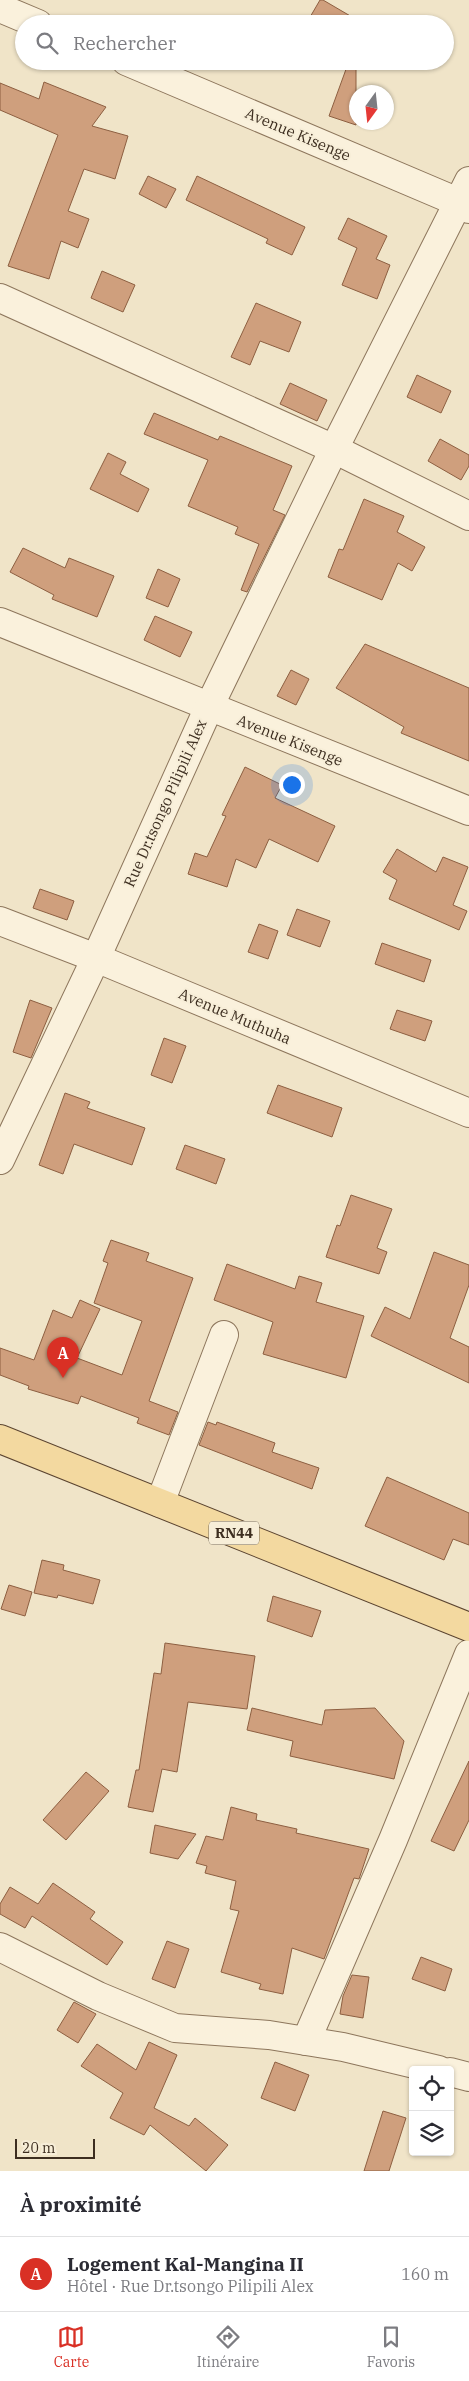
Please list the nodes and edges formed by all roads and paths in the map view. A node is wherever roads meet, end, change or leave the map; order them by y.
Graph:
1 (0, 8) edge
2 (17, 15) edge
3 (148, 70) edge
4 (466, 198) edge
5 (0, 298) edge
6 (334, 448) junction
7 (469, 516) edge
8 (0, 622) edge
9 (209, 707) junction
10 (469, 812) edge
11 (0, 922) edge
12 (96, 958) junction
13 (469, 1113) edge
14 (0, 1160) edge
15 (224, 1335) dead end
16 (0, 1439) edge
17 (160, 1503) junction
18 (469, 1627) edge
19 (469, 1654) edge
20 (0, 1947) edge
21 (306, 2041) junction
22 (423, 2066) edge
23 (454, 2073) edge
24 (469, 2077) edge

1 - 2 street
3 - 4 street, Avenue Kisenge
4 - 6 street, Rue Dr.tsongo Pilipili Alex
5 - 6 street
6 - 7 street
6 - 9 street, Rue Dr.tsongo Pilipili Alex
8 - 9 street, Avenue Kisenge
9 - 10 street, Avenue Kisenge
9 - 12 street, Rue Dr.tsongo Pilipili Alex
11 - 12 street, Avenue Muthuha
12 - 13 street, Avenue Muthuha
12 - 14 street, Rue Dr.tsongo Pilipili Alex
15 - 17 street
16 - 17 main road, RN44
17 - 18 main road, RN44
19 - 21 street
20 - 21 street
21 - 22 street
23 - 24 street

